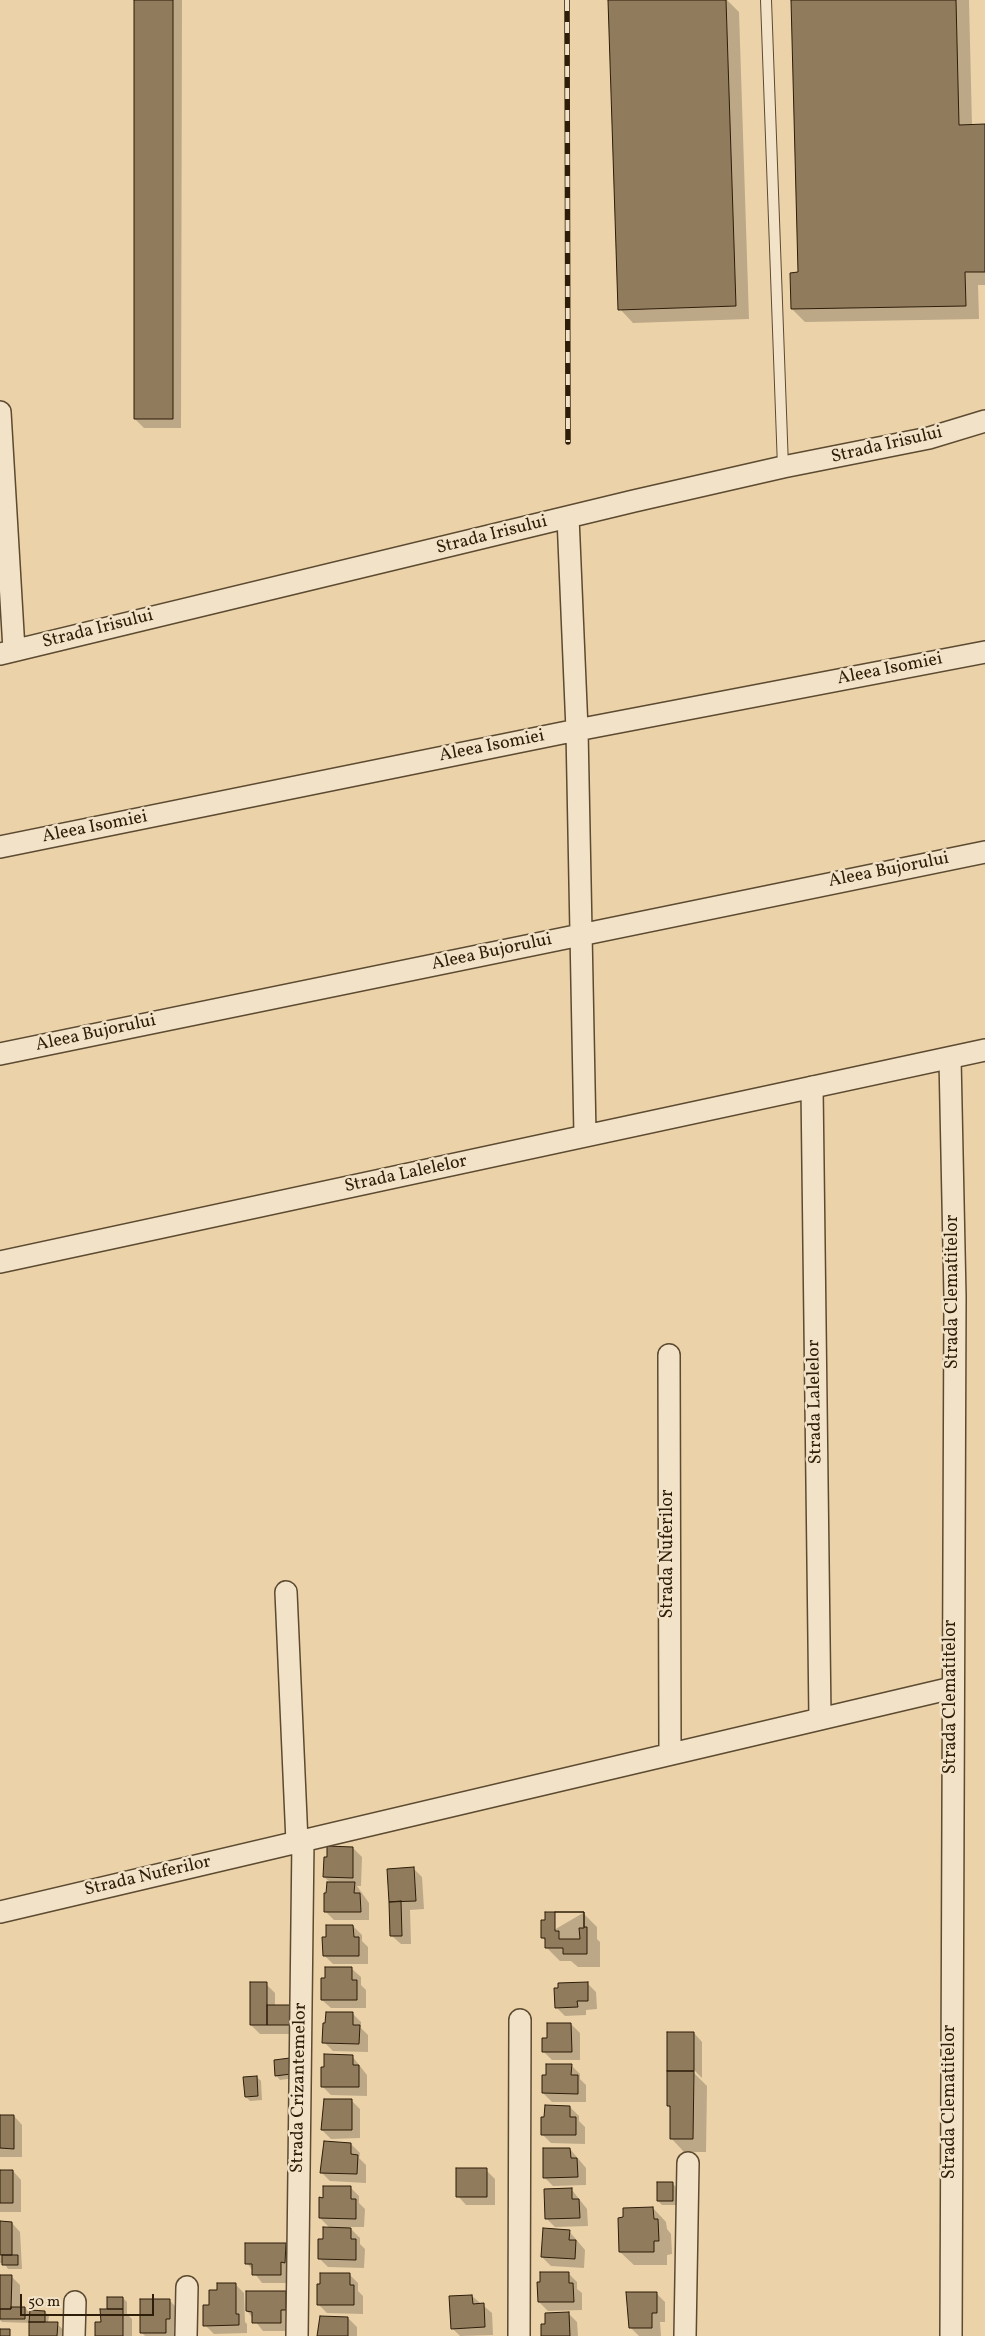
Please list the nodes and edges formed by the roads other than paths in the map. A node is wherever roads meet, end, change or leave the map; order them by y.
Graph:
1 (766, 0) edge
2 (0, 412) edge
3 (985, 421) edge
4 (783, 467) junction
5 (568, 518) junction
6 (7, 652) edge
7 (985, 652) edge
8 (577, 730) junction
9 (0, 847) edge
10 (985, 852) edge
11 (582, 934) junction
12 (985, 1050) edge
13 (0, 1054) edge
14 (950, 1058) junction
15 (812, 1087) junction
16 (585, 1135) junction
17 (0, 1262) edge
18 (669, 1355) dead end
19 (286, 1592) dead end
20 (952, 1688) junction
21 (820, 1718) junction
22 (670, 1754) junction
23 (300, 1841) junction
24 (0, 1912) edge
25 (520, 2020) dead end
26 (688, 2163) dead end
27 (187, 2287) dead end
28 (75, 2302) dead end
29 (74, 2336) edge
30 (186, 2336) edge
31 (297, 2336) edge
32 (519, 2336) edge
33 (685, 2336) edge
34 (951, 2336) edge

1 - 4 lane
2 - 6 street
3 - 4 street, Strada Irisului
4 - 5 street, Strada Irisului
5 - 6 street, Strada Irisului
5 - 8 street
7 - 8 street, Aleea Isomiei
8 - 9 street, Aleea Isomiei
8 - 11 street
10 - 11 street, Aleea Bujorului
11 - 13 street, Aleea Bujorului
11 - 16 street
12 - 14 street, Strada Lalelelor
14 - 15 street, Strada Lalelelor
14 - 20 street, Strada Clematitelor
15 - 16 street, Strada Lalelelor
15 - 21 street, Strada Lalelelor
16 - 17 street, Strada Lalelelor
18 - 22 street, Strada Nuferilor
19 - 23 street
20 - 21 street, Strada Nuferilor
20 - 34 street, Strada Clematitelor
21 - 22 street, Strada Nuferilor
22 - 23 street, Strada Nuferilor
23 - 24 street, Strada Nuferilor
23 - 31 street, Strada Crizantemelor
25 - 32 street
26 - 33 street
27 - 30 street
28 - 29 street

